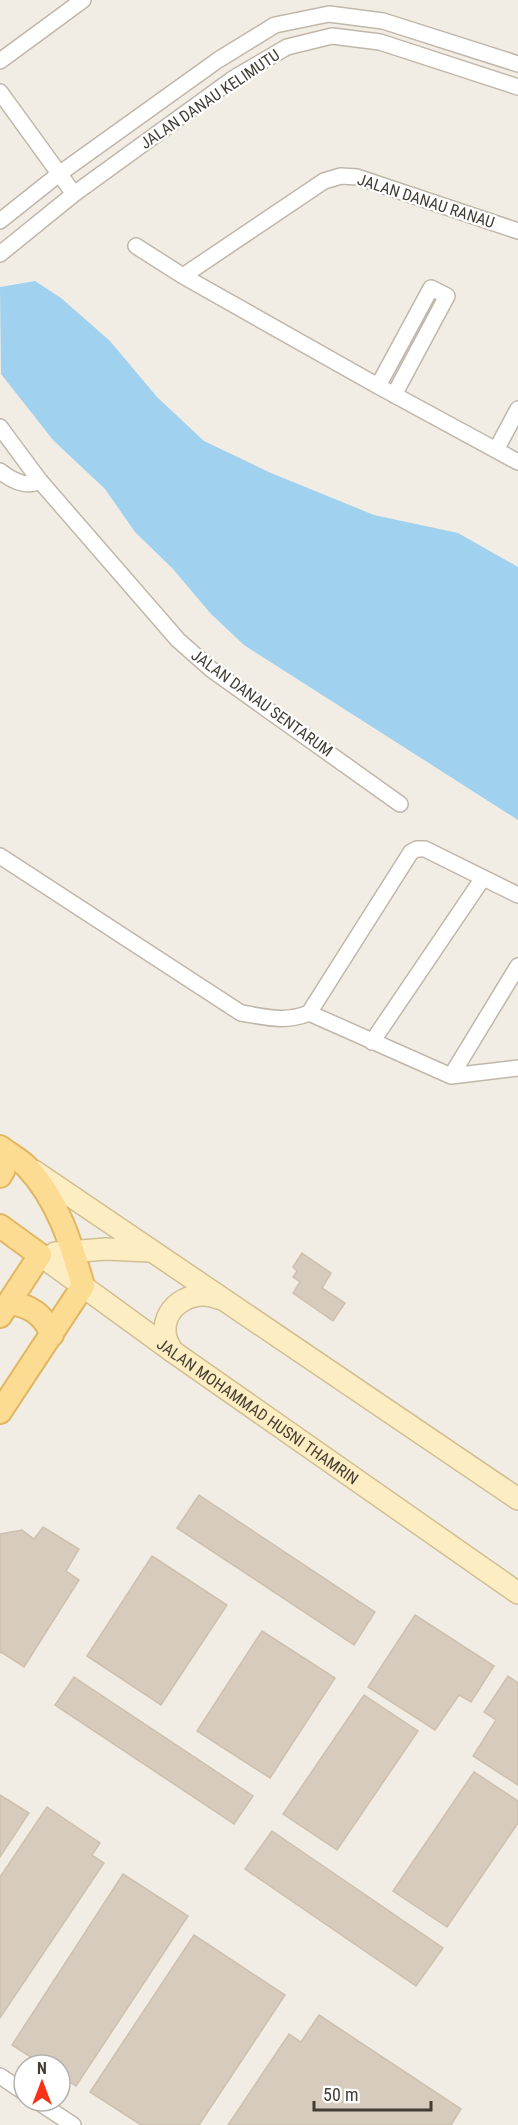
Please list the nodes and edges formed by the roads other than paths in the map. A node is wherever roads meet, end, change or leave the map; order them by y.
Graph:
1 (82, 0) edge
2 (0, 61) edge
3 (518, 64) edge
4 (518, 87) edge
5 (0, 92) edge
6 (59, 174) junction
7 (74, 194) junction
8 (0, 221) edge
9 (518, 231) edge
10 (136, 246) dead end
11 (0, 254) edge
12 (183, 276) junction
13 (378, 386) junction
14 (394, 395) junction
15 (518, 409) edge
16 (0, 427) edge
17 (496, 450) junction
18 (518, 462) edge
19 (0, 471) edge
20 (40, 481) junction
21 (400, 804) dead end
22 (0, 856) edge
23 (483, 878) junction
24 (518, 895) edge
25 (518, 966) edge
26 (309, 1013) junction
27 (372, 1042) junction
28 (518, 1068) edge
29 (451, 1076) junction
30 (2, 1149) edge
31 (26, 1166) junction
32 (0, 1176) edge
33 (0, 1226) edge
34 (73, 1251) junction
35 (151, 1251) junction
36 (40, 1255) junction
37 (83, 1286) junction
38 (223, 1300) junction
39 (4, 1310) edge
40 (52, 1335) junction
41 (172, 1351) junction
42 (0, 1412) edge
43 (518, 1499) edge
44 (518, 1593) edge
45 (55, 2113) edge
46 (73, 2125) edge

1 - 2 street
3 - 6 street, JALAN DANAU KELIMUTU
4 - 7 street, JALAN DANAU KELIMUTU
5 - 6 street
6 - 7 street
6 - 8 street, JALAN DANAU KELIMUTU
7 - 11 street, JALAN DANAU KELIMUTU
9 - 12 street, JALAN DANAU RANAU
10 - 12 street
12 - 13 street
13 - 14 street
13 - 14 street
14 - 17 street
15 - 17 street
16 - 20 street, JALAN DANAU SENTARUM
17 - 18 street
19 - 20 street
20 - 21 street, JALAN DANAU SENTARUM
22 - 26 street
23 - 24 street
23 - 26 street
23 - 27 street
25 - 29 street
26 - 27 street
27 - 29 street
28 - 29 street
30 - 31 main road
30 - 32 main road
31 - 34 main road
31 - 35 street
33 - 36 main road, JALAN MOHAMMAD HUSNI THAMRIN
34 - 35 street
34 - 36 street
34 - 37 main road
35 - 38 street
36 - 37 street, JALAN MOHAMMAD HUSNI THAMRIN
36 - 39 main road
37 - 40 main road
37 - 41 street, JALAN MOHAMMAD HUSNI THAMRIN
38 - 41 street
38 - 43 street
39 - 40 main road
40 - 42 main road
41 - 44 street, JALAN MOHAMMAD HUSNI THAMRIN
45 - 46 street

